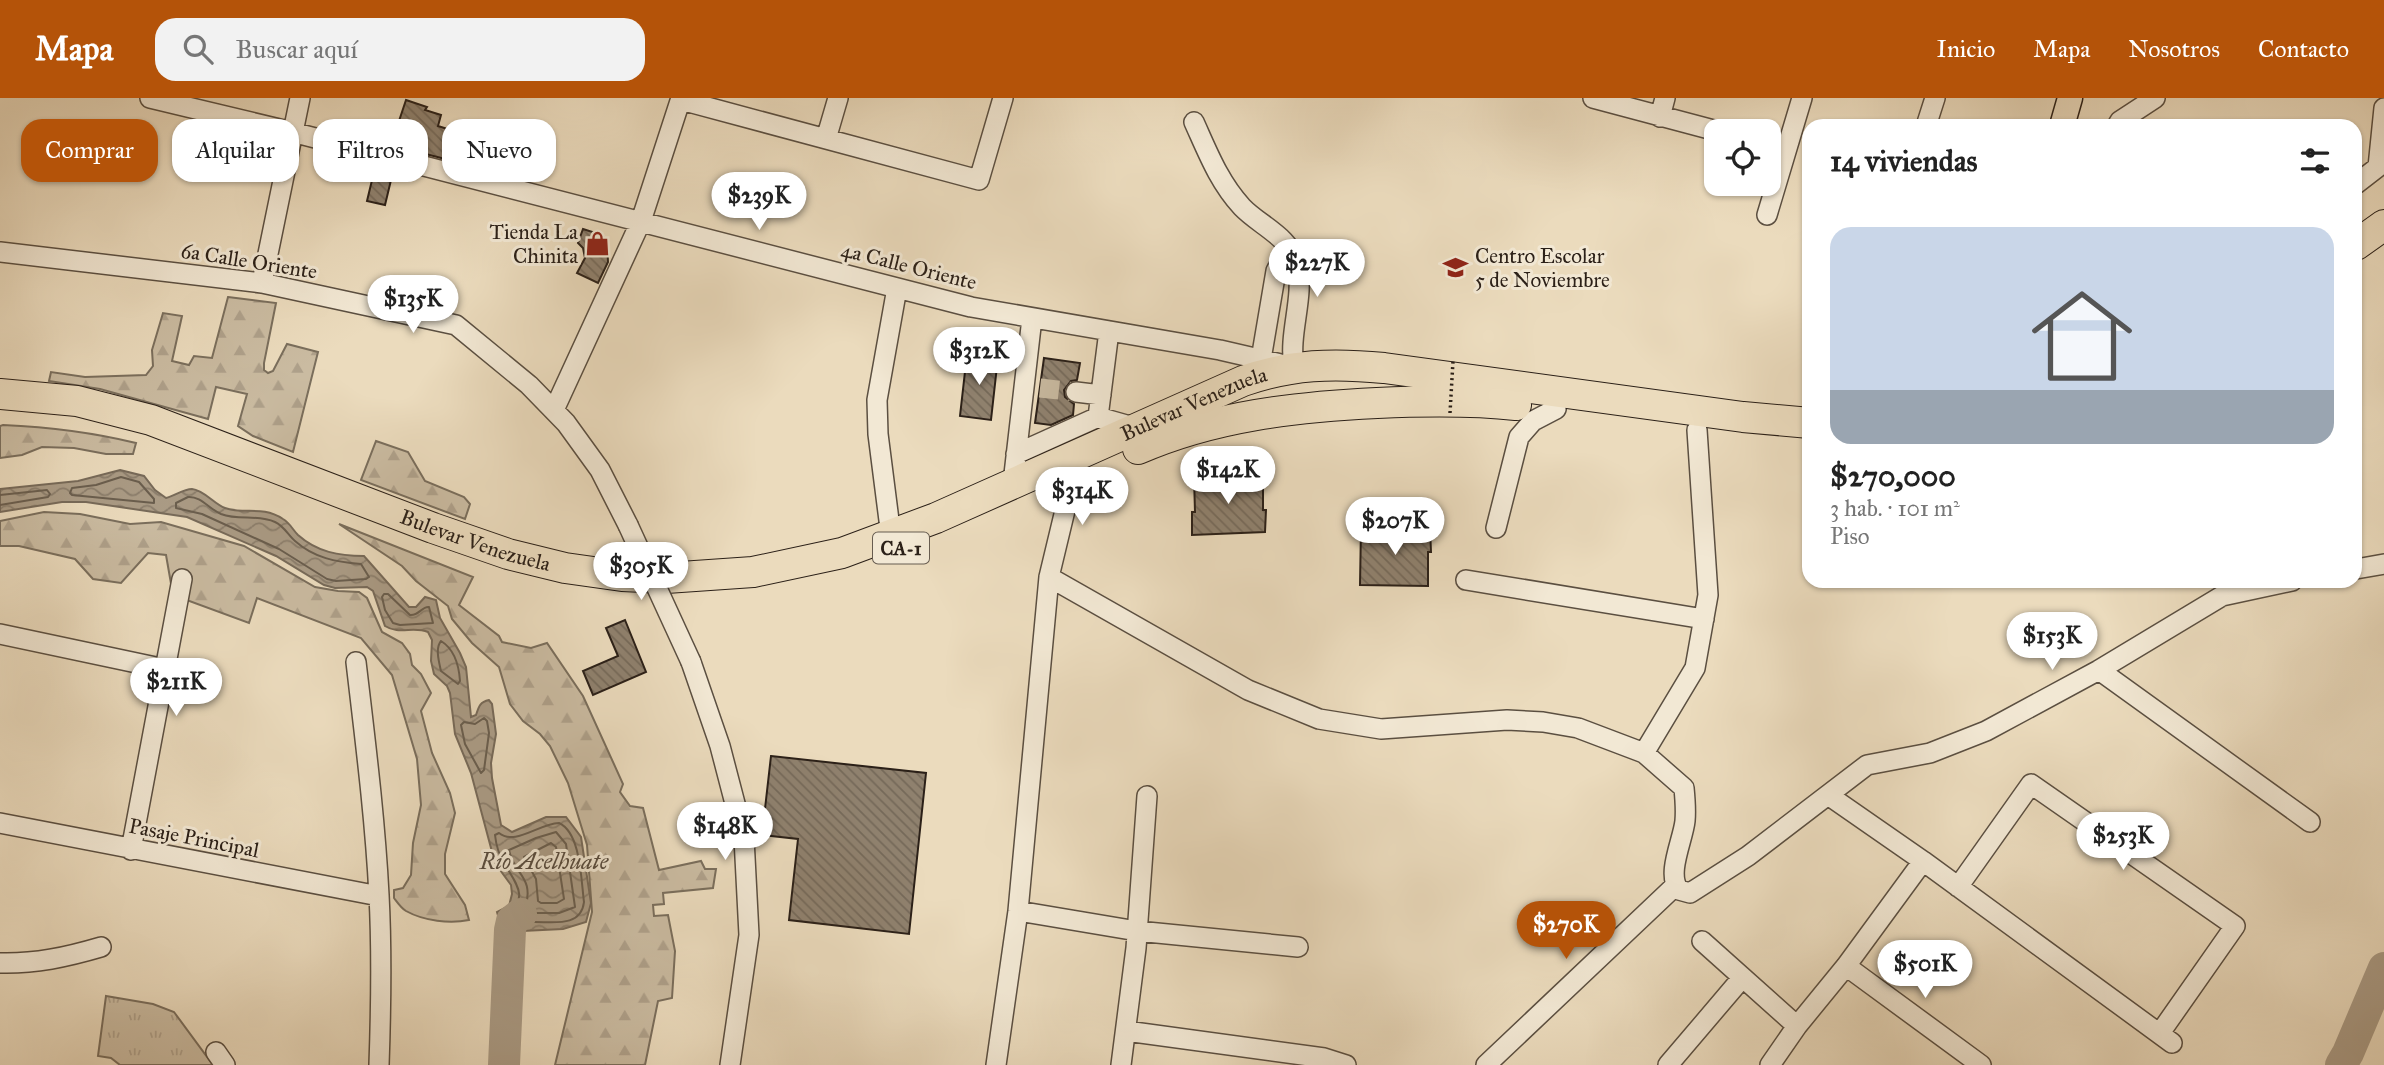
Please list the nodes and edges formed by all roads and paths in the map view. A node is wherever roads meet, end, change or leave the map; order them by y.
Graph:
1 (150, 98) edge
2 (300, 98) edge
3 (838, 98) edge
4 (1003, 98) edge
5 (1593, 98) edge
6 (1802, 98) edge
7 (1935, 98) edge
8 (2070, 98) edge
9 (2155, 98) edge
10 (681, 99) edge
11 (1662, 107) edge
12 (2384, 108) edge
13 (238, 119) edge
14 (295, 119) edge
15 (1928, 119) edge
16 (2064, 119) edge
17 (2123, 119) edge
18 (1194, 122) dead end
19 (1704, 125) edge
20 (299, 134) edge
21 (826, 139) junction
22 (1781, 141) edge
23 (2362, 179) edge
24 (282, 182) edge
25 (1769, 196) edge
26 (2384, 203) edge
27 (1766, 215) dead end
28 (2362, 218) edge
29 (641, 222) junction
30 (2384, 225) edge
31 (2362, 241) edge
32 (1288, 248) junction
33 (0, 252) edge
34 (262, 283) junction
35 (897, 288) junction
36 (1032, 318) junction
37 (1109, 331) junction
38 (1453, 360) dead end
39 (1259, 367) junction
40 (1294, 367) junction
41 (1076, 392) tunnel mouth
42 (0, 394) edge
43 (1101, 395) junction
44 (1497, 403) junction
45 (1556, 409) junction
46 (554, 410) junction
47 (0, 411) edge
48 (1280, 412) junction
49 (1450, 413) dead end
50 (1098, 418) junction
51 (1802, 422) edge
52 (1137, 428) junction
53 (1697, 430) junction
54 (1519, 437) junction
55 (1802, 442) edge
56 (1015, 469) junction
57 (1063, 481) junction
58 (1496, 528) dead end
59 (891, 536) junction
60 (2384, 564) edge
61 (2362, 568) edge
62 (1049, 577) junction
63 (182, 579) dead end
64 (1466, 580) dead end
65 (2259, 588) edge
66 (1704, 619) junction
67 (0, 634) edge
68 (356, 662) dead end
69 (165, 669) junction
70 (2099, 670) junction
71 (1644, 754) junction
72 (1828, 795) junction
73 (1147, 796) dead end
74 (2310, 822) dead end
75 (0, 823) edge
76 (131, 850) junction
77 (1923, 861) junction
78 (1675, 886) junction
79 (1958, 887) junction
80 (379, 896) junction
81 (1018, 911) junction
82 (1137, 931) junction
83 (1702, 941) dead end
84 (101, 947) dead end
85 (1298, 947) dead end
86 (0, 963) edge
87 (1846, 966) junction
88 (1742, 978) junction
89 (1797, 1026) junction
90 (1126, 1031) junction
91 (379, 1065) edge
92 (730, 1065) edge
93 (996, 1065) edge
94 (1121, 1065) edge
95 (1346, 1065) edge
96 (1486, 1065) edge
97 (1668, 1065) edge
98 (1770, 1065) edge
99 (1981, 1065) edge

1 - 13 street, 4a Calle Oriente
2 - 14 street
3 - 21 street
4 - 21 street
5 - 11 street
6 - 22 street
7 - 15 street
8 - 16 main road
9 - 17 street
10 - 21 street
10 - 29 street
11 - 19 street
12 - 23 street
18 - 32 street
20 - 29 street, 4a Calle Oriente
24 - 34 street
25 - 27 street
26 - 28 highway
29 - 35 street, 4a Calle Oriente
29 - 46 street
30 - 31 highway
32 - 39 street
32 - 40 street
33 - 34 street, 6a Calle Oriente
34 - 46 street, 6a Calle Oriente
35 - 36 street, 4a Calle Oriente
35 - 59 street
36 - 37 street, 4a Calle Oriente
36 - 56 street
37 - 39 street, 4a Calle Oriente
37 - 43 street
38 - 49 path, bridge
39 - 40 highway, Bulevar Venezuela / CA-1
39 - 52 highway, Bulevar Venezuela / CA-1
40 - 48 highway
40 - 51 highway, Bulevar Venezuela / CA-1
41 - 43 street
42 - 59 highway, Bulevar Venezuela / CA-1
43 - 50 street
44 - 45 highway, Bulevar Venezuela / CA-1
44 - 48 highway, Bulevar Venezuela / CA-1
44 - 54 street
45 - 53 highway, Bulevar Venezuela / CA-1
45 - 54 street
46 - 92 street, 6a Calle Oriente, bridge
47 - 57 highway, Bulevar Venezuela / CA-1
48 - 57 highway, Bulevar Venezuela / CA-1
50 - 52 street
50 - 56 street
52 - 56 highway, Bulevar Venezuela / CA-1
53 - 55 highway, Bulevar Venezuela / CA-1
53 - 66 street
54 - 58 street
56 - 59 highway, Bulevar Venezuela / CA-1
57 - 62 street
60 - 61 street
62 - 71 street
62 - 81 street
63 - 69 street
64 - 66 street
65 - 70 street
66 - 71 street
67 - 69 street
68 - 80 street
69 - 76 street
70 - 72 street
70 - 74 street
71 - 78 street
72 - 77 street
72 - 78 street
73 - 82 street
75 - 76 street, Pasaje Principal
76 - 80 street, Pasaje Principal
77 - 79 street
77 - 87 street
78 - 96 street
79 - 79 street
80 - 91 street
81 - 82 street
81 - 93 street
82 - 85 street
82 - 90 street
83 - 88 street
84 - 86 street
87 - 89 street
87 - 99 street
88 - 89 street
88 - 97 street
89 - 98 street
90 - 94 street
90 - 95 street

